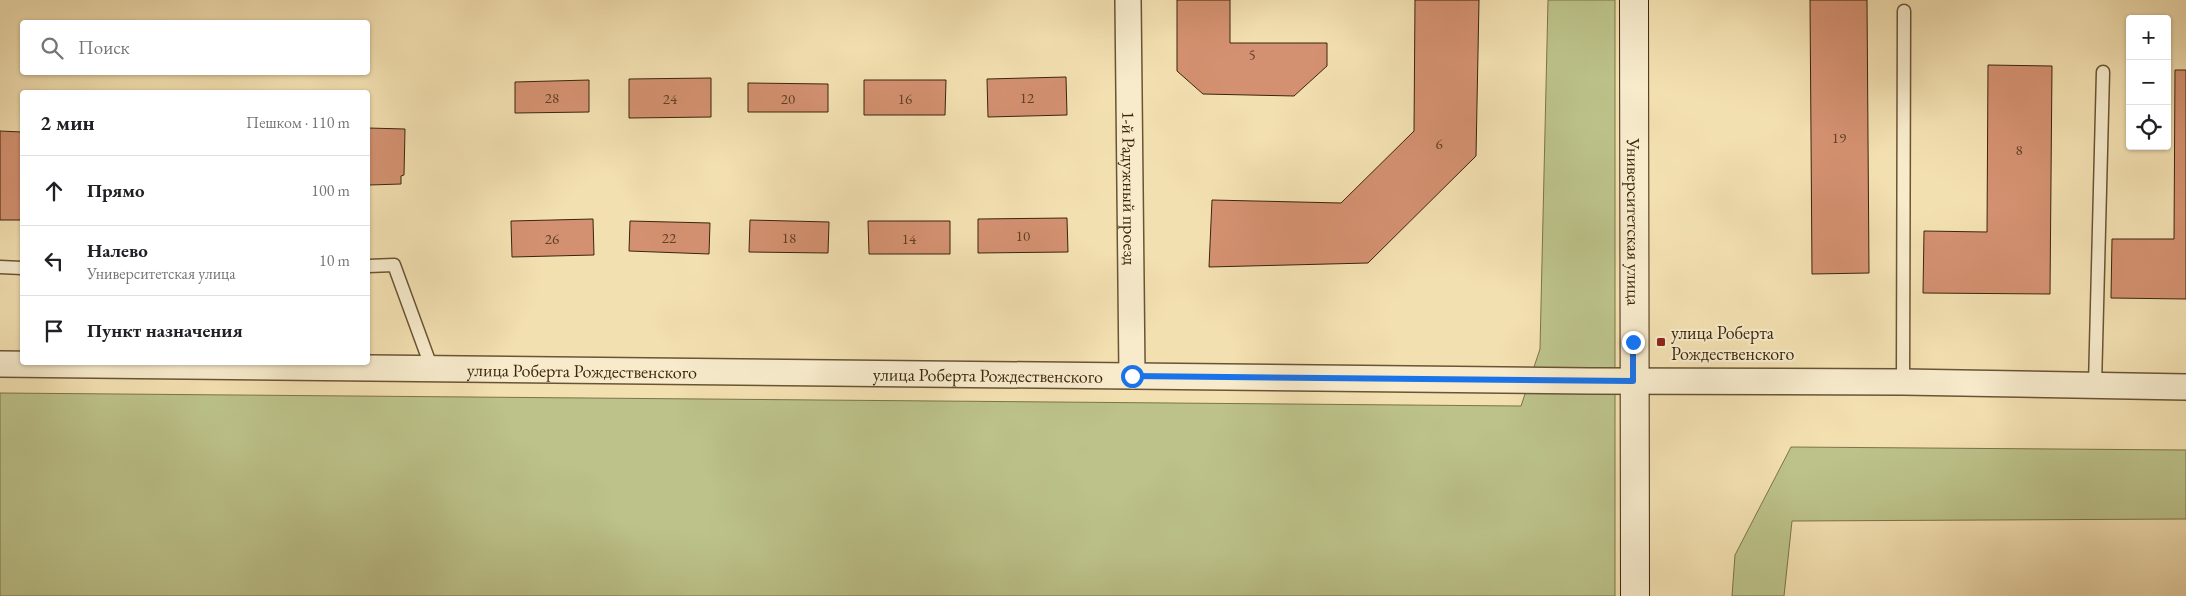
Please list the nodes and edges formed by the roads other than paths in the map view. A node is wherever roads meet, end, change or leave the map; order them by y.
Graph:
1 (1128, 0) edge
2 (1634, 0) edge
3 (1904, 11) dead end
4 (2103, 72) dead end
5 (370, 266) edge
6 (0, 267) edge
7 (20, 268) edge
8 (0, 364) edge
9 (20, 364) edge
10 (86, 365) edge
11 (432, 369) junction
12 (1132, 376) junction
13 (1633, 381) junction
14 (1903, 382) junction
15 (2095, 385) junction
16 (2186, 386) edge
17 (1635, 596) edge

1 - 12 street, 1-й Радужный проезд
2 - 13 street, Университетская улица
3 - 14 lane
4 - 15 lane
5 - 11 lane
6 - 7 lane
8 - 9 street, улица Роберта Рождественского
10 - 11 street, улица Роберта Рождественского
11 - 12 street, улица Роберта Рождественского
12 - 13 street, улица Роберта Рождественского
13 - 14 street, улица Роберта Рождественского
13 - 17 street, Университетская улица
14 - 15 street, улица Роберта Рождественского
15 - 16 street, улица Роберта Рождественского

